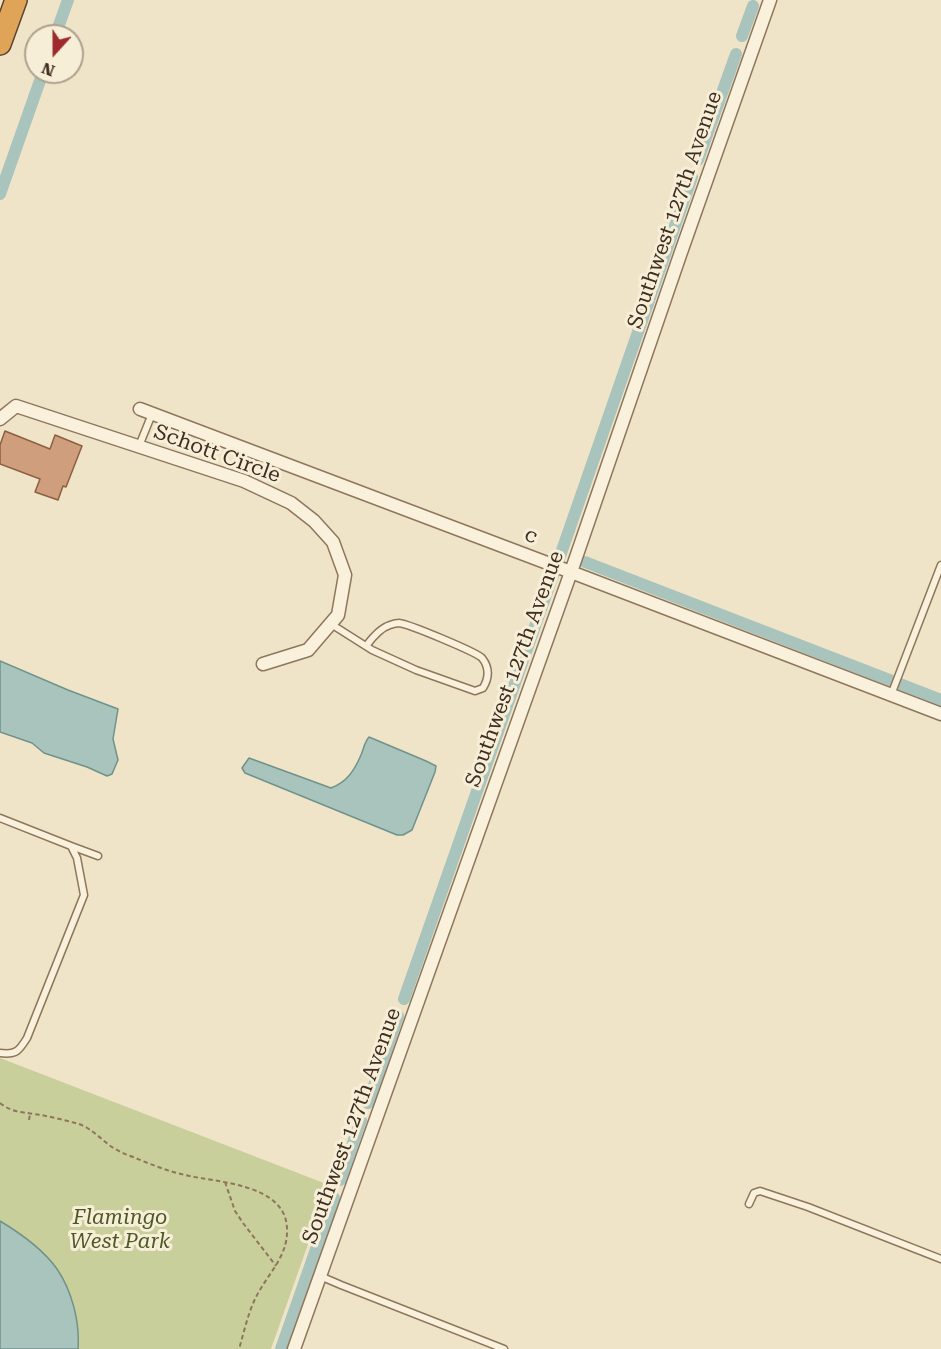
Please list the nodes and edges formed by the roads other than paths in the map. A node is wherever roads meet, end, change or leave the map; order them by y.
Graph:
1 (16, 0) edge
2 (770, 0) edge
3 (0, 44) edge
4 (146, 411) joint
5 (0, 419) edge
6 (139, 446) junction
7 (941, 565) edge
8 (571, 572) junction
9 (331, 624) junction
10 (366, 646) junction
11 (263, 664) dead end
12 (891, 693) junction
13 (941, 714) edge
14 (0, 818) edge
15 (71, 846) junction
16 (98, 856) dead end
17 (0, 1053) edge
18 (748, 1204) dead end
19 (941, 1259) edge
20 (320, 1276) junction
21 (294, 1349) edge
22 (504, 1349) edge

1 - 3 highway
2 - 8 street, Southwest 127th Avenue
4 - 6 lane
4 - 8 street, c
5 - 6 street, Schott Circle
6 - 9 street, Schott Circle
7 - 12 lane
8 - 12 street, c
8 - 20 street, Southwest 127th Avenue
9 - 10 lane
9 - 11 street, Schott Circle
10 - 10 lane
12 - 13 street, c
14 - 15 lane
15 - 16 lane
15 - 17 lane
18 - 19 lane
20 - 21 street, Southwest 127th Avenue
20 - 22 lane

